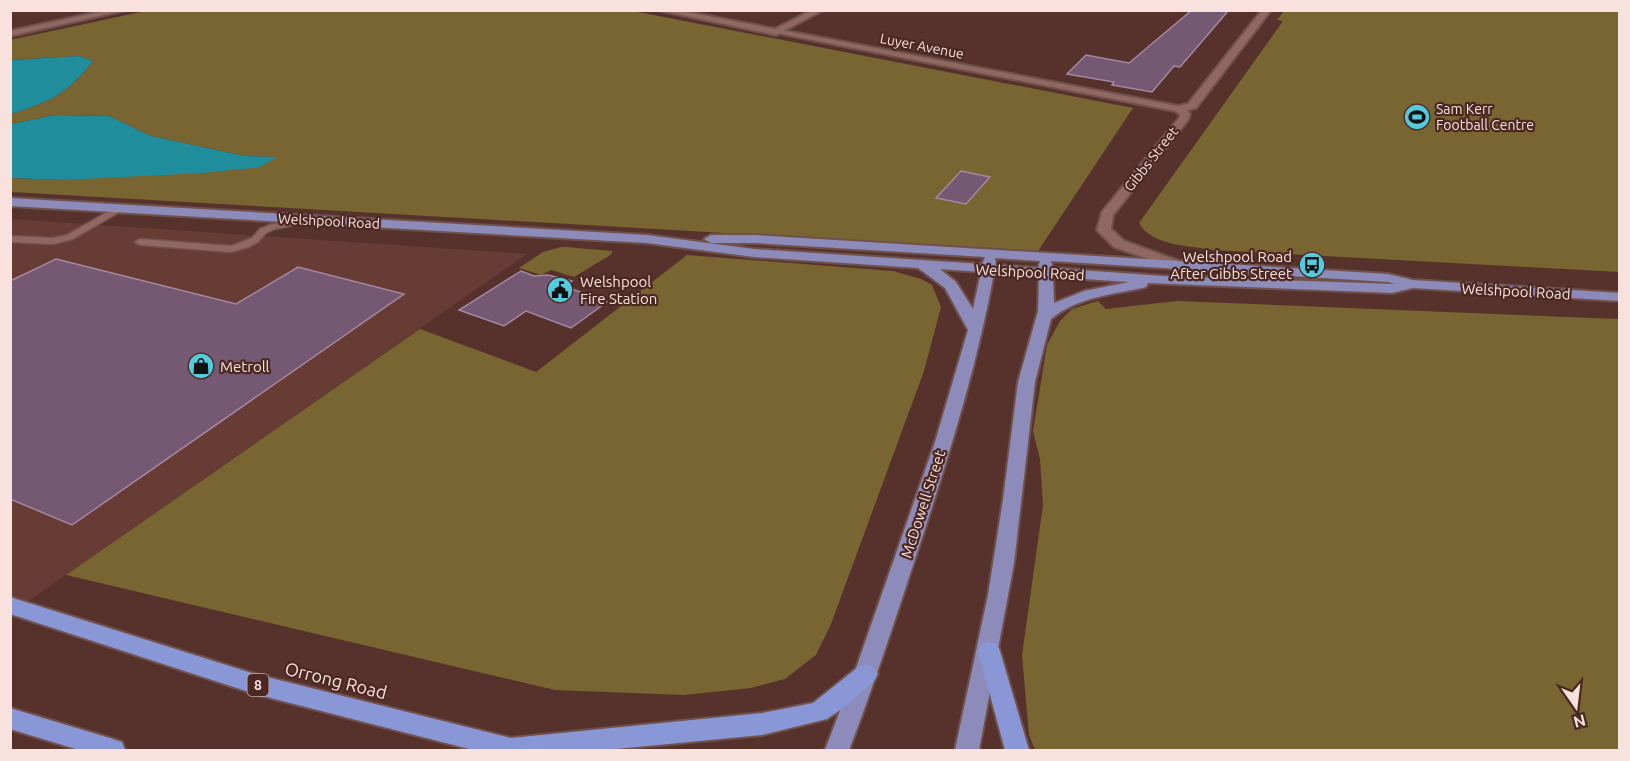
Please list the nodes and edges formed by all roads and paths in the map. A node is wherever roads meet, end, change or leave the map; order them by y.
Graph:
1 (122, 10) edge
2 (662, 10) edge
3 (819, 10) edge
4 (1267, 10) edge
5 (776, 32) junction
6 (10, 34) edge
7 (1178, 109) junction
8 (10, 202) edge
9 (118, 209) junction
10 (305, 220) junction
11 (10, 239) edge
12 (647, 239) junction
13 (140, 242) dead end
14 (991, 253) junction
15 (1045, 256) junction
16 (1174, 264) junction
17 (909, 265) junction
18 (989, 270) junction
19 (1046, 273) junction
20 (1163, 280) junction
21 (1413, 284) junction
22 (1620, 297) edge
23 (1044, 317) junction
24 (976, 330) junction
25 (10, 605) edge
26 (989, 651) junction
27 (866, 674) junction
28 (10, 718) edge
29 (113, 750) edge
30 (513, 750) edge
31 (837, 750) edge
32 (967, 750) edge
33 (1017, 750) edge

1 - 6 street
2 - 5 street, Luyer Avenue
3 - 5 street
4 - 7 street, Gibbs Street
5 - 7 street, Luyer Avenue
7 - 16 street, Gibbs Street
8 - 9 main road, Welshpool Road
9 - 10 main road, Welshpool Road
9 - 11 lane
10 - 12 main road, Welshpool Road
10 - 13 lane
12 - 14 main road, Welshpool Road
12 - 17 main road, Welshpool Road
14 - 15 main road, Welshpool Road
14 - 18 main road, McDowell Street
15 - 16 main road, Welshpool Road
15 - 19 main road
16 - 21 main road, Welshpool Road
17 - 18 main road, Welshpool Road
17 - 24 main road
18 - 19 main road, Welshpool Road
18 - 24 main road, McDowell Street
19 - 20 main road, Welshpool Road
19 - 23 main road
20 - 21 main road, Welshpool Road
20 - 23 main road
21 - 22 main road, Welshpool Road
23 - 26 main road
24 - 27 main road, McDowell Street
25 - 30 highway, Orrong Road / 8
26 - 32 main road
26 - 33 highway
27 - 30 highway
27 - 31 main road, McDowell Street
28 - 29 highway

